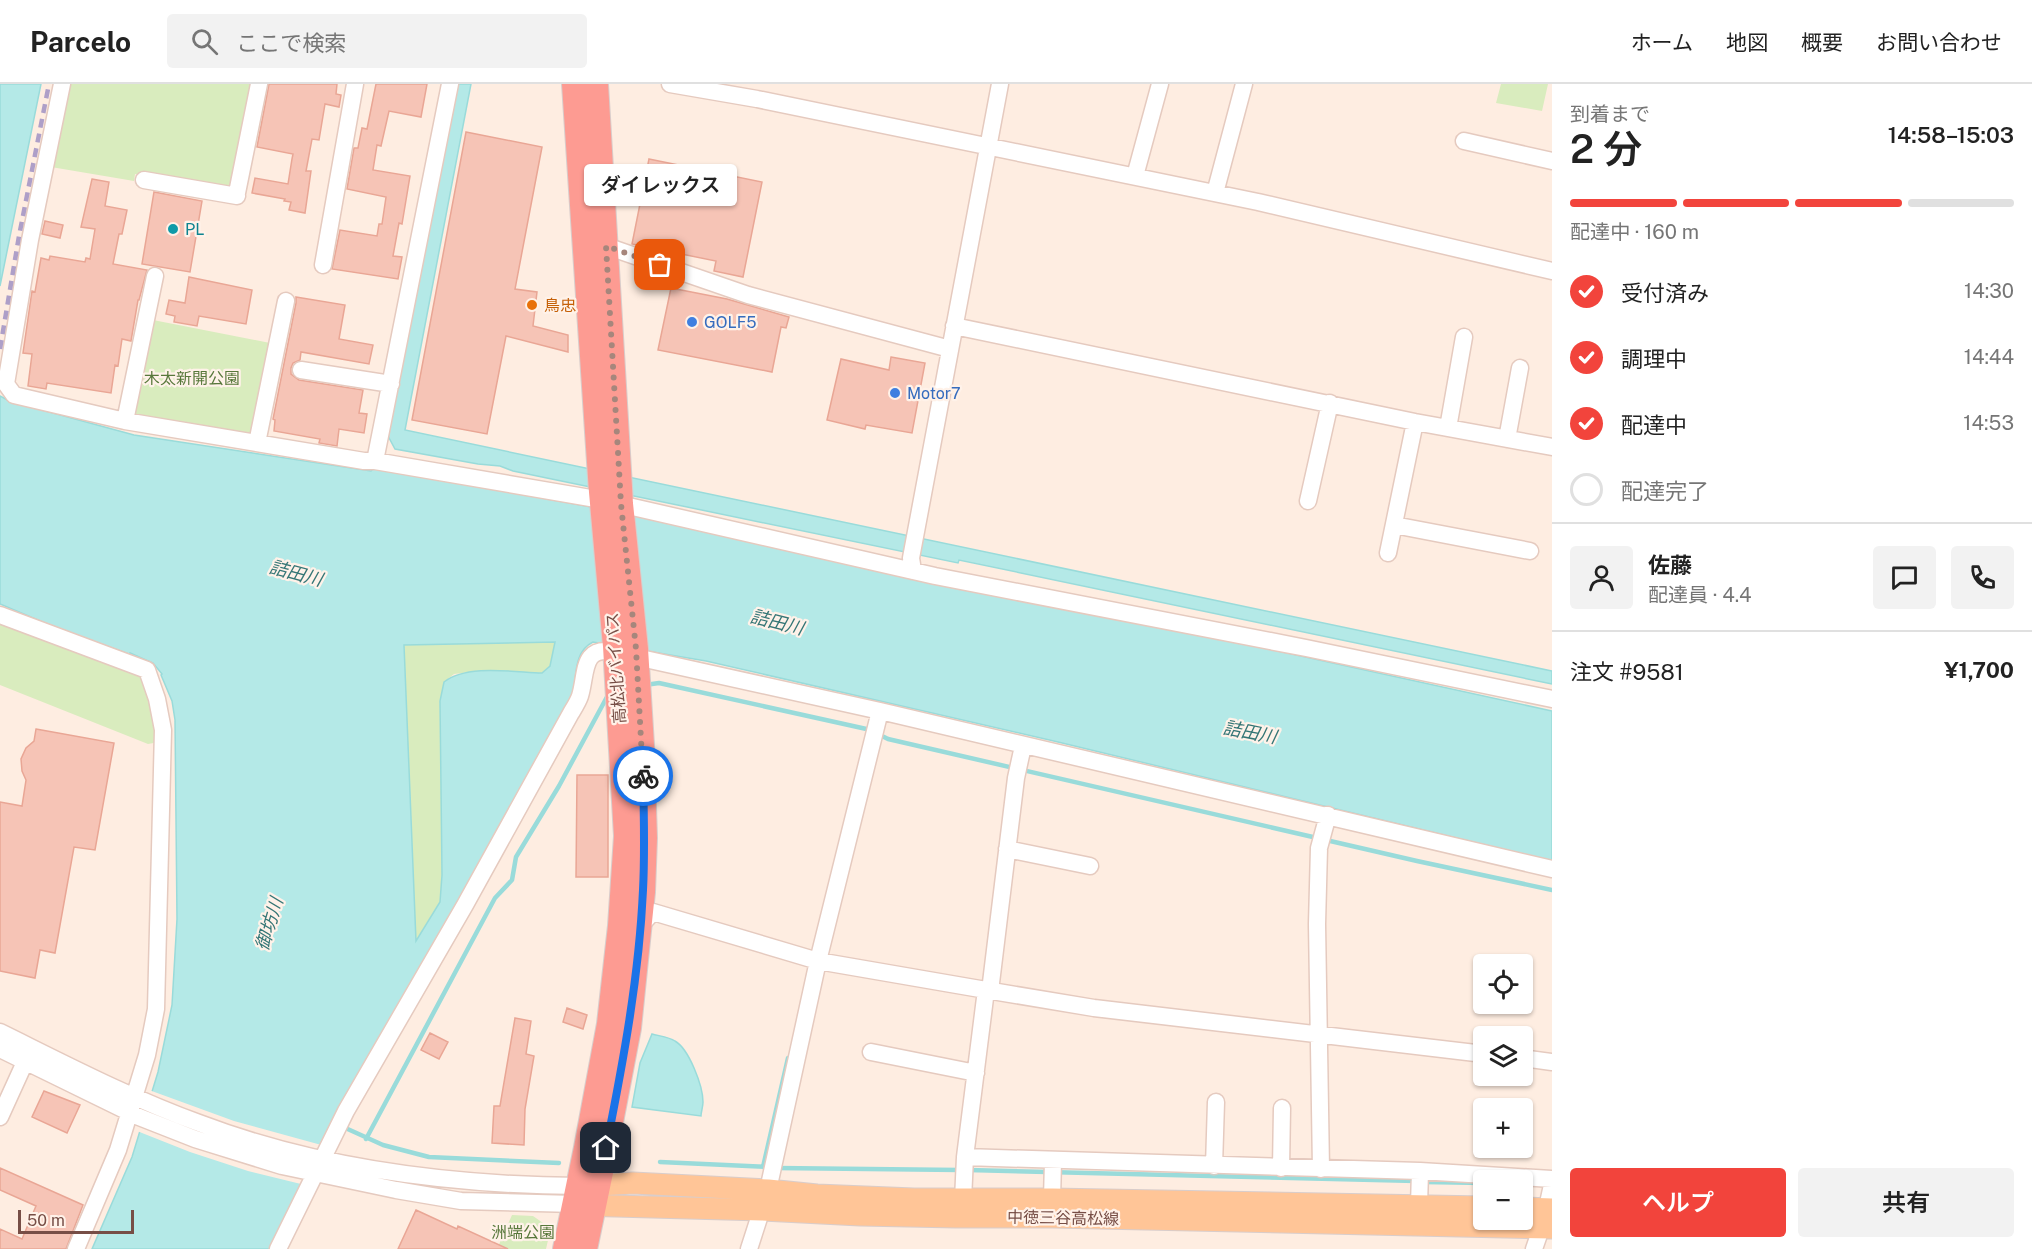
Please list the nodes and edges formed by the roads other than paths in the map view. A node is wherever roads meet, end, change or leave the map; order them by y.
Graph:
1 (62, 84) edge
2 (259, 84) edge
3 (355, 84) edge
4 (450, 84) edge
5 (574, 84) edge
6 (596, 84) edge
7 (670, 84) edge
8 (1000, 84) edge
9 (1160, 84) edge
10 (1244, 84) edge
11 (1464, 141) dead end
12 (988, 146) junction
13 (1552, 161) edge
14 (1136, 177) junction
15 (144, 180) dead end
16 (1215, 193) junction
17 (606, 246) junction
18 (323, 265) dead end
19 (1552, 271) edge
20 (155, 276) dead end
21 (285, 301) dead end
22 (954, 326) junction
23 (1464, 337) dead end
24 (950, 349) junction
25 (1520, 368) dead end
26 (300, 370) dead end
27 (391, 384) junction
28 (1330, 403) junction
29 (125, 421) junction
30 (1415, 422) junction
31 (1448, 428) junction
32 (1507, 439) junction
33 (257, 443) junction
34 (1552, 447) edge
35 (375, 461) junction
36 (609, 464) junction
37 (1308, 501) dead end
38 (612, 502) junction
39 (1394, 525) junction
40 (1530, 551) dead end
41 (1388, 553) dead end
42 (912, 565) junction
43 (0, 615) edge
44 (626, 653) junction
45 (1552, 699) edge
46 (878, 717) junction
47 (632, 744) junction
48 (1022, 752) junction
49 (1326, 823) junction
50 (1007, 849) junction
51 (1090, 866) dead end
52 (1552, 869) edge
53 (640, 926) junction
54 (811, 959) junction
55 (988, 990) junction
56 (0, 1032) edge
57 (1318, 1034) junction
58 (0, 1049) edge
59 (871, 1052) dead end
60 (1473, 1053) edge
61 (1533, 1059) edge
62 (25, 1062) junction
63 (1552, 1062) edge
64 (975, 1073) junction
65 (1216, 1102) dead end
66 (137, 1107) junction
67 (1282, 1108) dead end
68 (0, 1117) edge
69 (965, 1157) junction
70 (1053, 1161) junction
71 (317, 1166) junction
72 (1214, 1166) junction
73 (1281, 1168) junction
74 (1321, 1168) junction
75 (1420, 1171) junction
76 (1552, 1179) edge
77 (769, 1183) junction
78 (1552, 1185) edge
79 (964, 1190) junction
80 (1053, 1191) junction
81 (587, 1195) junction
82 (1419, 1199) junction
83 (1473, 1206) edge
84 (1533, 1212) edge
85 (1548, 1218) edge
86 (76, 1249) edge
87 (278, 1249) edge
88 (565, 1249) edge
89 (585, 1249) edge
90 (749, 1249) edge
91 (1534, 1249) edge

1 - 29 street
2 - 15 street
3 - 18 street
4 - 27 street
5 - 36 highway, 高松北バイパス
6 - 17 highway, 高松北バイパス
7 - 12 street
8 - 12 street
9 - 14 street
10 - 16 street
11 - 13 street
12 - 14 street
12 - 22 street
14 - 16 street
16 - 19 street
17 - 24 street
17 - 36 highway, 高松北バイパス
20 - 29 street
21 - 33 street
22 - 24 street
22 - 28 street
23 - 31 street
24 - 42 street
25 - 32 street
26 - 27 street
27 - 35 street
28 - 30 street
28 - 37 street
29 - 33 street
30 - 31 street
30 - 39 street
31 - 32 street
32 - 34 street
33 - 35 street
35 - 38 street
36 - 38 highway, 高松北バイパス
38 - 42 street
38 - 44 highway, 高松北バイパス
39 - 40 street
39 - 41 street
42 - 45 street
43 - 66 street
44 - 46 street
44 - 47 highway, 高松北バイパス
44 - 71 street
46 - 48 street
46 - 54 street
47 - 53 highway, 高松北バイパス
47 - 81 highway, 高松北バイパス
48 - 49 street
48 - 50 street
49 - 52 street
49 - 57 street
50 - 51 street
50 - 55 street
53 - 54 street
53 - 81 highway, 高松北バイパス
54 - 55 street
54 - 77 street
55 - 57 street
55 - 64 street
56 - 66 street
57 - 60 street
57 - 74 street
58 - 62 street
59 - 64 street
61 - 63 street
62 - 66 street
62 - 68 street
64 - 69 street
65 - 72 street
66 - 71 street
66 - 86 street
67 - 73 street
69 - 70 street
69 - 79 street
70 - 72 street
70 - 80 street
71 - 81 street
71 - 87 street
72 - 73 street
73 - 74 street
74 - 75 street
75 - 76 street
75 - 82 street
77 - 79 main road, 中徳三谷高松線
77 - 81 main road, 中徳三谷高松線
77 - 85 main road, 中徳三谷高松線
77 - 90 street
78 - 85 street
79 - 80 main road, 中徳三谷高松線
80 - 82 main road, 中徳三谷高松線
81 - 88 highway, 高松北バイパス
81 - 89 highway, 高松北バイパス
82 - 83 main road, 中徳三谷高松線
84 - 85 main road
85 - 91 street

